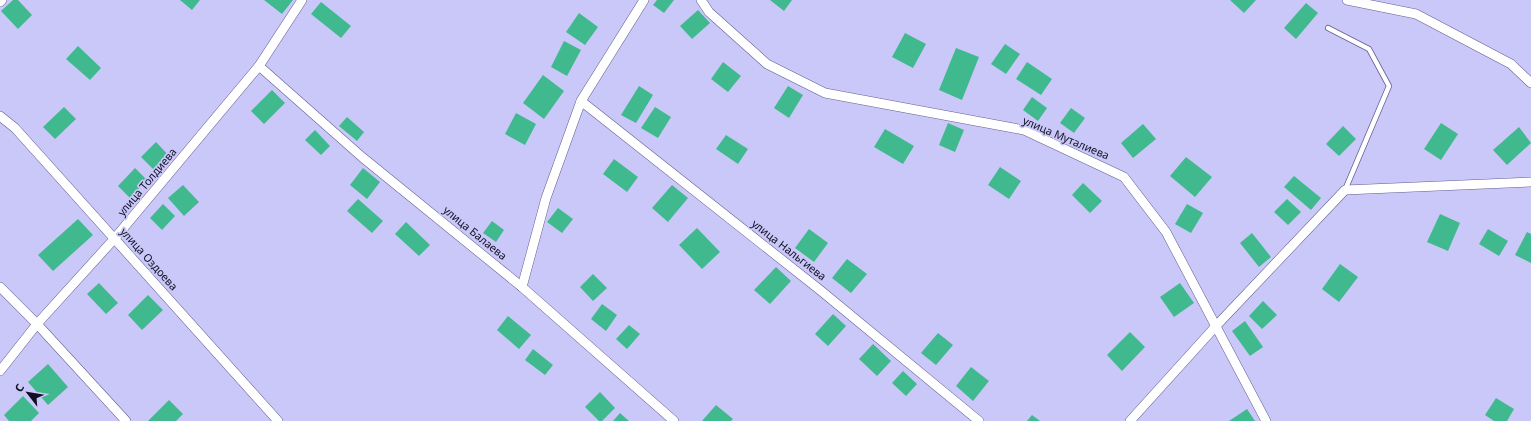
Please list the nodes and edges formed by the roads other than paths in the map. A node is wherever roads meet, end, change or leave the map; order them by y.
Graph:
1 (2, 0) edge
2 (302, 0) edge
3 (644, 0) edge
4 (701, 0) edge
5 (1346, 0) edge
6 (0, 2) edge
7 (1328, 28) dead end
8 (259, 66) junction
9 (1531, 83) edge
10 (581, 102) junction
11 (0, 109) edge
12 (0, 116) edge
13 (15, 128) junction
14 (1531, 182) edge
15 (1345, 190) junction
16 (115, 238) junction
17 (522, 286) junction
18 (0, 287) edge
19 (37, 324) junction
20 (1216, 326) junction
21 (0, 371) edge
22 (126, 421) edge
23 (278, 421) edge
24 (674, 421) edge
25 (980, 421) edge
26 (1130, 421) edge
27 (1266, 421) edge

1 - 6 street
2 - 8 street, улица Толдиева
3 - 10 street
4 - 20 street, улица Муталиева
5 - 9 street
7 - 15 lane
8 - 16 street, улица Толдиева
8 - 17 street, улица Балаева
10 - 17 street
10 - 25 street, улица Нальгиева
11 - 13 street
12 - 13 street, улица Оздоева
13 - 16 street, улица Оздоева
14 - 15 street
15 - 20 street
16 - 19 street, улица Толдиева
16 - 23 street, улица Оздоева
17 - 24 street, улица Балаева
18 - 19 street
19 - 21 street, улица Толдиева
19 - 22 street
20 - 26 street
20 - 27 street, улица Муталиева

